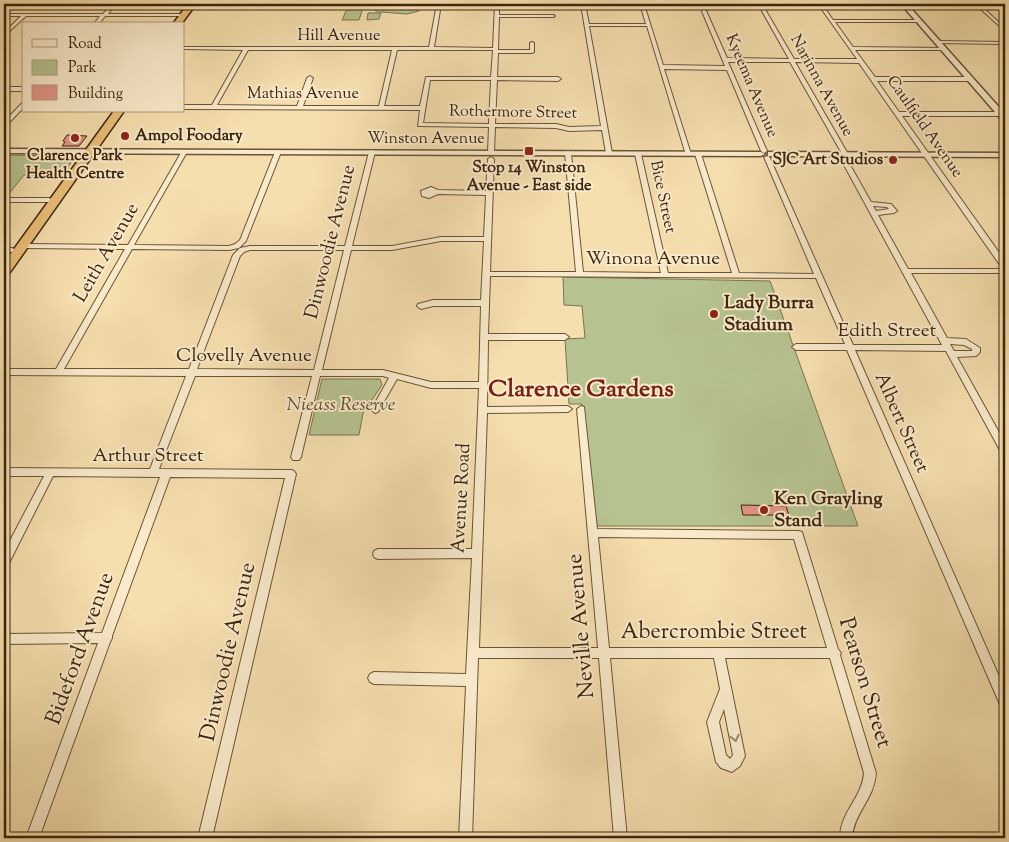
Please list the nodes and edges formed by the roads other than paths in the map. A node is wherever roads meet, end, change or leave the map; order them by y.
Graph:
1 (114, 4) edge
2 (192, 4) edge
3 (197, 4) edge
4 (439, 4) edge
5 (496, 4) edge
6 (584, 4) edge
7 (642, 4) edge
8 (701, 4) edge
9 (760, 4) edge
10 (820, 4) edge
11 (904, 4) edge
12 (977, 4) edge
13 (4, 14) edge
14 (26, 15) junction
15 (104, 15) junction
16 (496, 16) junction
17 (553, 16) dead end
18 (185, 18) edge
19 (832, 21) junction
20 (919, 21) junction
21 (98, 22) edge
22 (587, 25) junction
23 (648, 25) junction
24 (1005, 30) edge
25 (4, 35) edge
26 (938, 42) junction
27 (532, 43) dead end
28 (1005, 43) edge
29 (185, 48) edge
30 (246, 48) junction
31 (395, 48) junction
32 (851, 48) junction
33 (431, 49) junction
34 (944, 49) junction
35 (495, 50) junction
36 (725, 60) junction
37 (792, 61) junction
38 (860, 61) junction
39 (661, 67) junction
40 (728, 68) junction
41 (310, 78) dead end
42 (494, 78) junction
43 (558, 79) dead end
44 (873, 79) junction
45 (971, 79) junction
46 (4, 89) edge
47 (22, 89) edge
48 (22, 105) edge
49 (185, 108) edge
50 (213, 108) junction
51 (299, 108) junction
52 (381, 108) junction
53 (423, 108) junction
54 (112, 112) edge
55 (118, 112) edge
56 (897, 114) junction
57 (1004, 116) edge
58 (4, 125) edge
59 (420, 125) joint
60 (492, 125) junction
61 (604, 128) junction
62 (4, 151) edge
63 (87, 152) junction
64 (184, 152) junction
65 (278, 152) junction
66 (372, 152) junction
67 (568, 153) junction
68 (608, 153) junction
69 (638, 154) junction
70 (688, 154) junction
71 (698, 154) junction
72 (766, 154) junction
73 (843, 154) junction
74 (926, 155) junction
75 (1005, 155) edge
76 (491, 156) junction
77 (435, 192) dead end
78 (489, 193) junction
79 (4, 200) edge
80 (52, 200) junction
81 (868, 204) junction
82 (873, 213) junction
83 (487, 239) junction
84 (130, 246) junction
85 (240, 248) junction
86 (348, 248) junction
87 (15, 249) edge
88 (4, 261) edge
89 (1005, 266) edge
90 (905, 271) junction
91 (1005, 271) edge
92 (4, 272) edge
93 (486, 274) junction
94 (580, 275) junction
95 (665, 275) junction
96 (736, 275) junction
97 (819, 276) junction
98 (485, 303) junction
99 (421, 306) dead end
100 (484, 337) junction
101 (565, 337) dead end
102 (850, 347) junction
103 (796, 348) dead end
104 (948, 348) junction
105 (59, 371) junction
106 (4, 372) edge
107 (191, 372) junction
108 (316, 373) junction
109 (395, 375) junction
110 (484, 385) junction
111 (568, 409) dead end
112 (581, 409) dead end
113 (375, 410) dead end
114 (483, 410) junction
115 (1003, 442) edge
116 (1005, 451) edge
117 (296, 457) dead end
118 (4, 472) edge
119 (50, 473) junction
120 (153, 473) junction
121 (166, 474) junction
122 (292, 474) joint
123 (594, 533) junction
124 (798, 535) joint
125 (477, 553) junction
126 (378, 554) dead end
127 (4, 562) edge
128 (107, 638) junction
129 (4, 639) edge
130 (473, 653) junction
131 (605, 653) junction
132 (718, 653) junction
133 (835, 653) junction
134 (374, 678) dead end
135 (471, 680) junction
136 (726, 690) junction
137 (1005, 703) edge
138 (32, 838) edge
139 (205, 838) edge
140 (465, 838) edge
141 (621, 838) edge
142 (846, 838) edge

1 - 15 street
2 - 18 highway
3 - 18 highway
4 - 33 street
5 - 16 street, Avenue Road
6 - 22 street
7 - 23 street
8 - 36 street, Kyeema Avenue
9 - 37 street, Narinna Avenue
10 - 19 street, Caulfield Avenue
11 - 20 street
12 - 24 street
13 - 14 street
14 - 15 street
14 - 25 street
15 - 18 street
15 - 21 street
16 - 17 street
16 - 35 street, Avenue Road
19 - 20 street
19 - 32 street, Caulfield Avenue
20 - 26 street
22 - 23 street
22 - 61 street
23 - 39 street
26 - 28 street
26 - 34 street
27 - 35 street, Hill Avenue
29 - 30 street, Hill Avenue
30 - 31 street, Hill Avenue
30 - 50 street
31 - 33 street, Hill Avenue
31 - 52 street
32 - 34 street
32 - 38 street, Caulfield Avenue
33 - 35 street, Hill Avenue
34 - 45 street
35 - 42 street, Avenue Road
36 - 37 street
36 - 40 street, Kyeema Avenue
37 - 38 street
37 - 73 street, Narinna Avenue
38 - 44 street, Caulfield Avenue
39 - 40 street
39 - 70 street
40 - 72 street, Kyeema Avenue
41 - 51 street
42 - 43 street
42 - 53 street
42 - 60 street, Avenue Road
44 - 45 street
44 - 56 street, Caulfield Avenue
45 - 57 street
46 - 47 street
48 - 58 street
49 - 50 street, Mathias Avenue
50 - 51 street, Mathias Avenue
51 - 52 street, Mathias Avenue
52 - 53 street, Mathias Avenue
53 - 59 street
54 - 63 highway
55 - 63 highway
56 - 57 street
56 - 74 street, Caulfield Avenue
59 - 60 street, Rothermore Street
60 - 61 street, Rothermore Street
60 - 76 street, Avenue Road
61 - 68 street
62 - 63 street, Winston Avenue
63 - 64 street, Winston Avenue
63 - 80 highway
64 - 65 street, Winston Avenue
64 - 84 street, Leith Avenue
65 - 66 street, Winston Avenue
65 - 85 street
66 - 76 street, Winston Avenue
66 - 86 street, Dinwoodie Avenue
67 - 68 street, Winston Avenue
67 - 76 street, Winston Avenue
67 - 94 street
68 - 69 street, Winston Avenue
69 - 70 street, Winston Avenue
69 - 95 street, Bice Street
70 - 71 street, Winston Avenue
71 - 72 street, Winston Avenue
71 - 96 street
72 - 73 street, Winston Avenue
72 - 97 street, Albert Street
73 - 74 street, Winston Avenue
73 - 81 street
74 - 75 street, Winston Avenue
74 - 89 street, Caulfield Avenue
76 - 78 street, Avenue Road
77 - 78 street
78 - 83 street, Avenue Road
79 - 80 street
80 - 87 highway
81 - 82 street
81 - 82 street
82 - 90 street
83 - 86 street
83 - 93 street, Avenue Road
84 - 85 street
84 - 87 street
84 - 105 street, Leith Avenue
85 - 86 street
85 - 107 street
86 - 108 street, Dinwoodie Avenue
87 - 88 highway
87 - 92 highway
90 - 91 street
90 - 104 street
93 - 94 street, Winona Avenue
93 - 98 street, Avenue Road
94 - 95 street, Winona Avenue
95 - 96 street, Winona Avenue
96 - 97 street, Winona Avenue
97 - 102 street, Albert Street
98 - 99 street
98 - 100 street, Avenue Road
100 - 101 street
100 - 110 street, Avenue Road
102 - 103 street, Edith Street
102 - 104 street, Edith Street
102 - 137 street, Albert Street
104 - 115 street
105 - 106 street, Clovelly Avenue
105 - 107 street, Clovelly Avenue
107 - 108 street, Clovelly Avenue
107 - 120 street
108 - 109 street, Clovelly Avenue
108 - 117 street, Dinwoodie Avenue
109 - 110 street, Clovelly Avenue
109 - 113 street
110 - 114 street, Avenue Road
111 - 114 street
112 - 123 street, Neville Avenue
114 - 125 street, Avenue Road
115 - 116 street
118 - 119 street, Arthur Street
119 - 120 street, Arthur Street
119 - 127 street
120 - 121 street, Arthur Street
121 - 122 street, Arthur Street
121 - 128 street, Bideford Avenue
122 - 139 street, Dinwoodie Avenue
123 - 124 street
123 - 131 street, Neville Avenue
124 - 133 street, Pearson Street
125 - 126 street
125 - 130 street, Avenue Road
128 - 129 street
128 - 138 street, Bideford Avenue
130 - 131 street, Abercrombie Street
130 - 135 street, Avenue Road
131 - 132 street, Abercrombie Street
131 - 141 street, Neville Avenue
132 - 133 street, Abercrombie Street
132 - 136 street
133 - 142 street, Pearson Street
134 - 135 street
135 - 140 street, Avenue Road
136 -> 136 street

